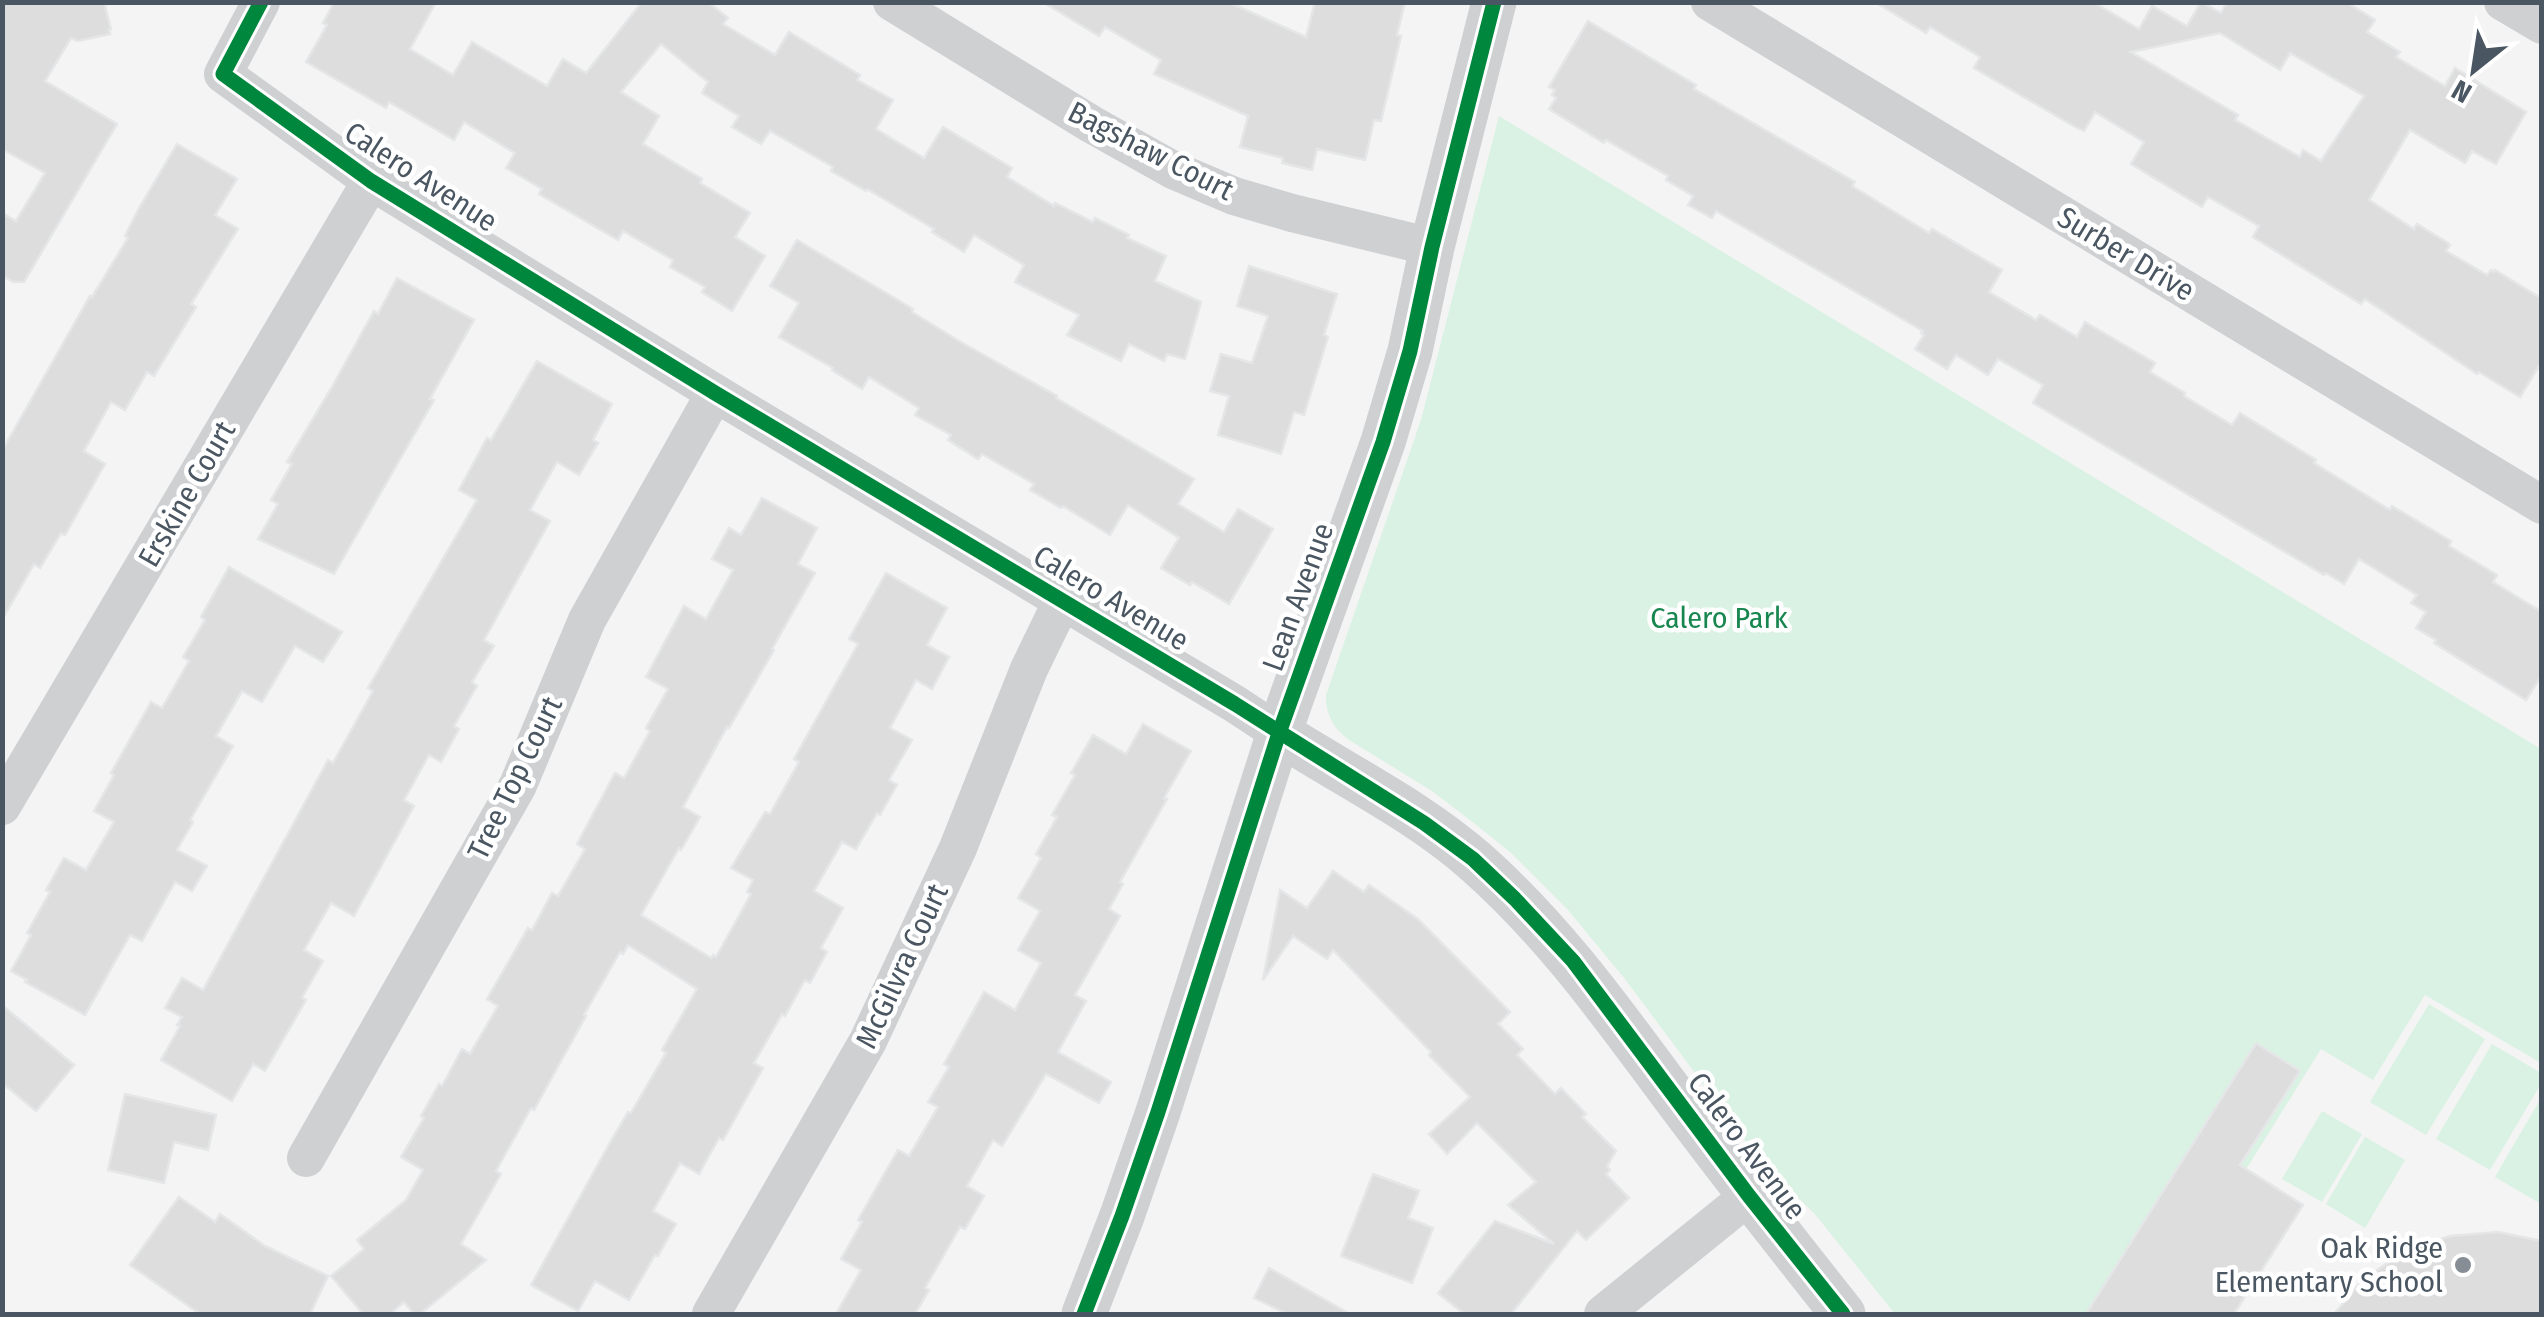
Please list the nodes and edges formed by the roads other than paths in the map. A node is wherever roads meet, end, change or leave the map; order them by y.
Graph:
1 (260, 2) edge
2 (892, 2) edge
3 (1494, 2) edge
4 (1710, 2) edge
5 (2503, 2) edge
6 (2542, 25) edge
7 (371, 181) junction
8 (1432, 247) junction
9 (715, 393) junction
10 (2542, 505) edge
11 (1062, 601) junction
12 (1279, 733) junction
13 (2, 806) edge
14 (306, 1158) dead end
15 (1749, 1196) junction
16 (711, 1314) edge
17 (1084, 1314) edge
18 (1603, 1314) edge
19 (1843, 1314) edge

1 - 7 street, Calero Avenue
2 - 8 street, Bagshaw Court
3 - 8 street, Lean Avenue
4 - 10 street, Surber Drive
5 - 6 street
7 - 9 street, Calero Avenue
7 - 13 street, Erskine Court
8 - 12 street, Lean Avenue
9 - 11 street, Calero Avenue
9 - 14 street, Tree Top Court
11 - 12 street, Calero Avenue
11 - 16 street, McGilvra Court
12 - 15 street, Calero Avenue
12 - 17 street, Lean Avenue
15 - 18 street
15 - 19 street, Calero Avenue

